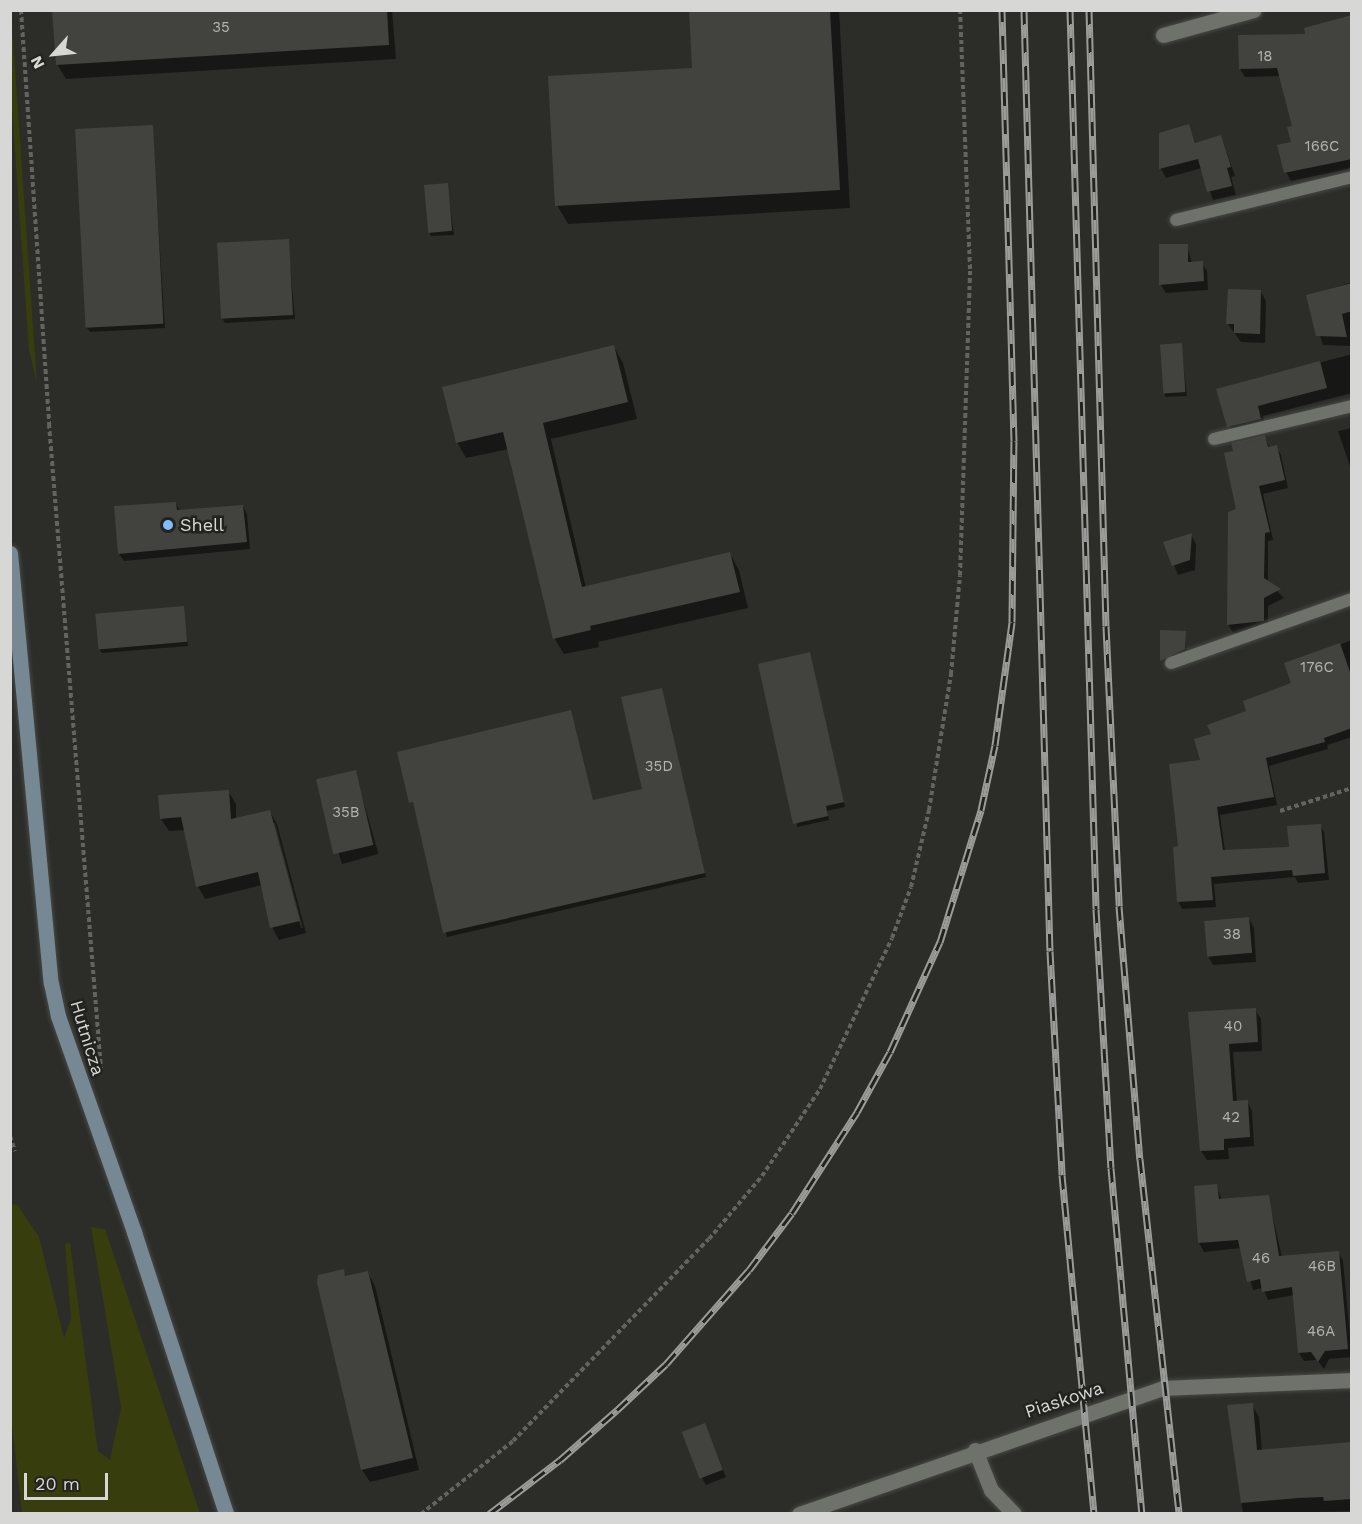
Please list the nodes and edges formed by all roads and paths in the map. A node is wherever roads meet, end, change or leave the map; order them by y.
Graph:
1 (21, 10) edge
2 (960, 10) edge
3 (1254, 10) edge
4 (1163, 35) dead end
5 (1352, 177) edge
6 (1176, 220) dead end
7 (1352, 406) edge
8 (1214, 439) dead end
9 (10, 553) edge
10 (1352, 599) edge
11 (1171, 663) dead end
12 (1352, 788) edge
13 (1280, 811) dead end
14 (101, 1051) dead end
15 (10, 1136) edge
16 (15, 1151) dead end
17 (1352, 1380) edge
18 (975, 1450) junction
19 (226, 1514) edge
20 (421, 1514) edge
21 (799, 1514) edge
22 (1014, 1514) edge

1 - 14 path
2 - 20 path
3 - 4 street
5 - 6 lane
7 - 8 lane
9 - 19 main road, Hutnicza
10 - 11 lane
12 - 13 path
15 - 16 path
17 - 18 street, Piaskowa
18 - 21 street, Piaskowa
18 - 22 street

